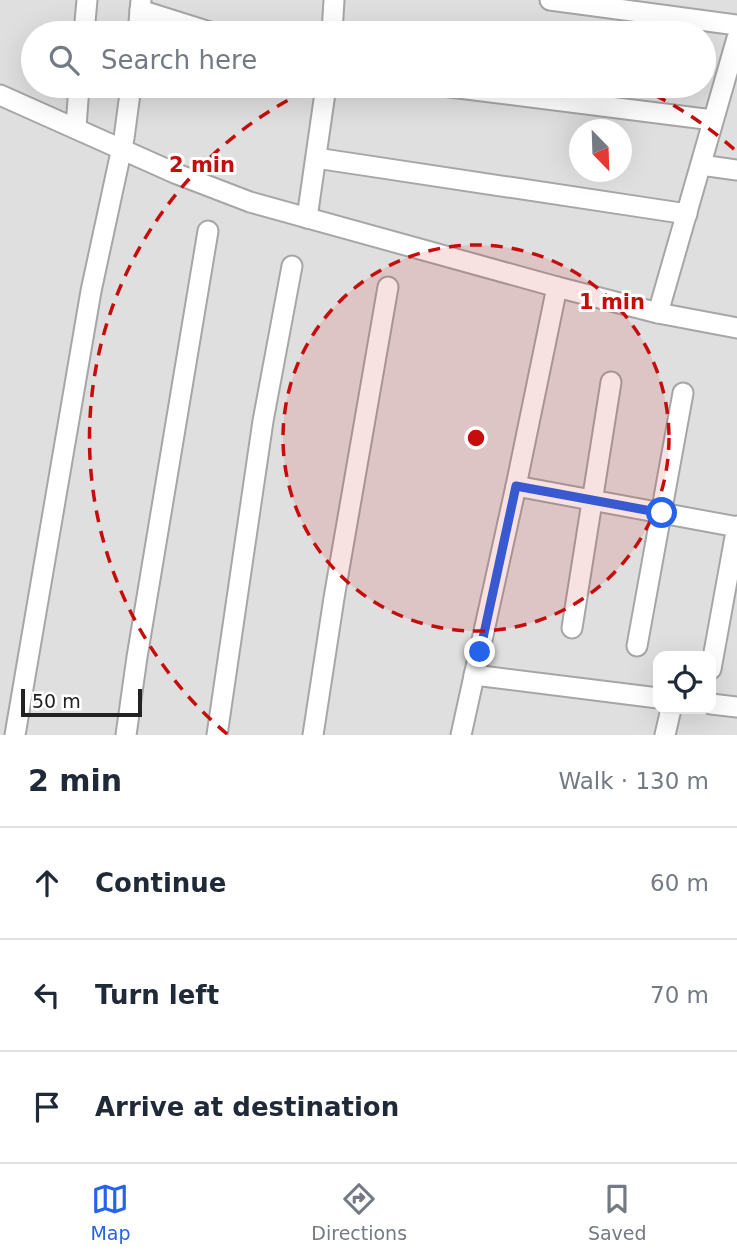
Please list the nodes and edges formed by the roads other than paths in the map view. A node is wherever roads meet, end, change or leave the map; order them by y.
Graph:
1 (87, 0) edge
2 (334, 0) edge
3 (550, 0) edge
4 (141, 5) edge
5 (85, 21) edge
6 (182, 21) edge
7 (333, 21) edge
8 (707, 21) edge
9 (716, 22) edge
10 (737, 25) edge
11 (737, 38) edge
12 (0, 94) edge
13 (78, 98) edge
14 (129, 98) edge
15 (324, 98) edge
16 (538, 98) edge
17 (713, 120) junction
18 (76, 127) junction
19 (122, 148) junction
20 (316, 158) junction
21 (701, 165) junction
22 (737, 170) edge
23 (687, 214) junction
24 (307, 218) junction
25 (208, 231) dead end
26 (292, 266) dead end
27 (388, 286) dead end
28 (557, 288) junction
29 (658, 313) junction
30 (737, 328) edge
31 (611, 382) dead end
32 (683, 393) dead end
33 (516, 486) junction
34 (592, 500) junction
35 (662, 513) junction
36 (737, 526) edge
37 (572, 628) dead end
38 (637, 646) dead end
39 (714, 651) edge
40 (474, 675) junction
41 (653, 697) edge
42 (716, 705) edge
43 (737, 707) edge
44 (670, 714) edge
45 (15, 735) edge
46 (126, 735) edge
47 (217, 735) edge
48 (313, 735) edge
49 (461, 735) edge
50 (665, 735) edge

1 - 5 street
2 - 7 street
3 - 8 street
4 - 6 street
9 - 10 street
11 - 17 street
12 - 18 street
13 - 18 street
14 - 19 street
15 - 20 street
16 - 17 street
17 - 21 street
18 - 19 street
19 - 24 street
19 - 45 street
20 - 23 street
20 - 24 street
21 - 22 street
21 - 23 street
23 - 29 street
24 - 28 street
25 - 46 street
26 - 47 street
27 - 48 street
28 - 29 street
28 - 33 street
29 - 30 street
31 - 34 street
32 - 35 street
33 - 34 street
33 - 40 street
34 - 35 street
34 - 37 street
35 - 36 street
35 - 38 street
36 - 39 street
40 - 41 street
40 - 49 street
42 - 43 street
44 - 50 street

